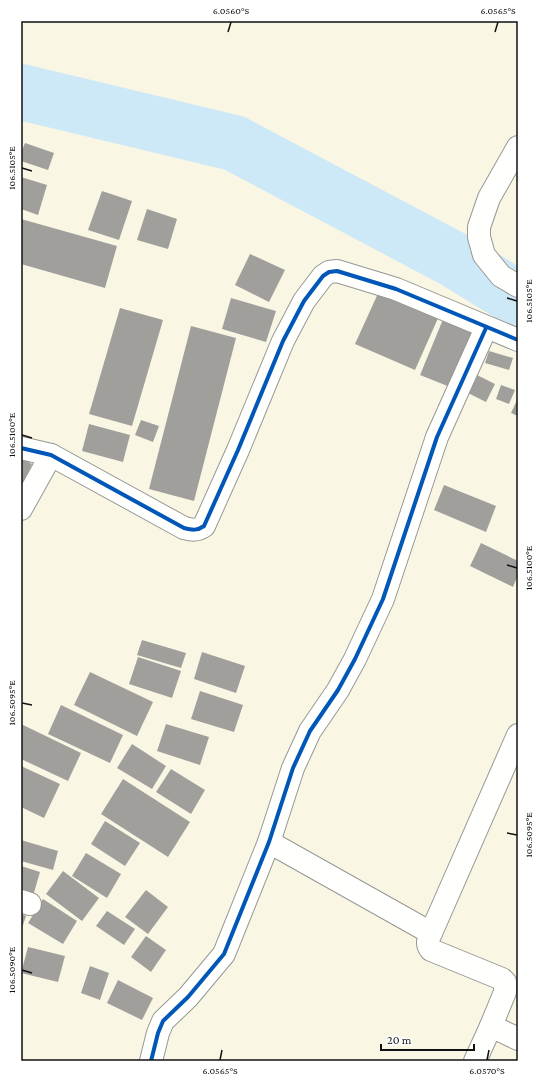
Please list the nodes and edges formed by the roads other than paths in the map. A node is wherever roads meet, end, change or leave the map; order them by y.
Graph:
1 (518, 147) edge
2 (518, 286) edge
3 (486, 328) junction
4 (518, 340) edge
5 (21, 448) edge
6 (51, 455) junction
7 (21, 509) edge
8 (518, 735) edge
9 (269, 842) junction
10 (431, 933) junction
11 (491, 1026) junction
12 (518, 1038) edge
13 (152, 1061) edge
14 (475, 1061) edge

1 - 2 street
3 - 4 street
3 - 6 street
3 - 9 street
5 - 6 street
6 - 7 street
8 - 10 street
9 - 10 street
9 - 13 street
10 - 11 street
11 - 12 street
11 - 14 street

